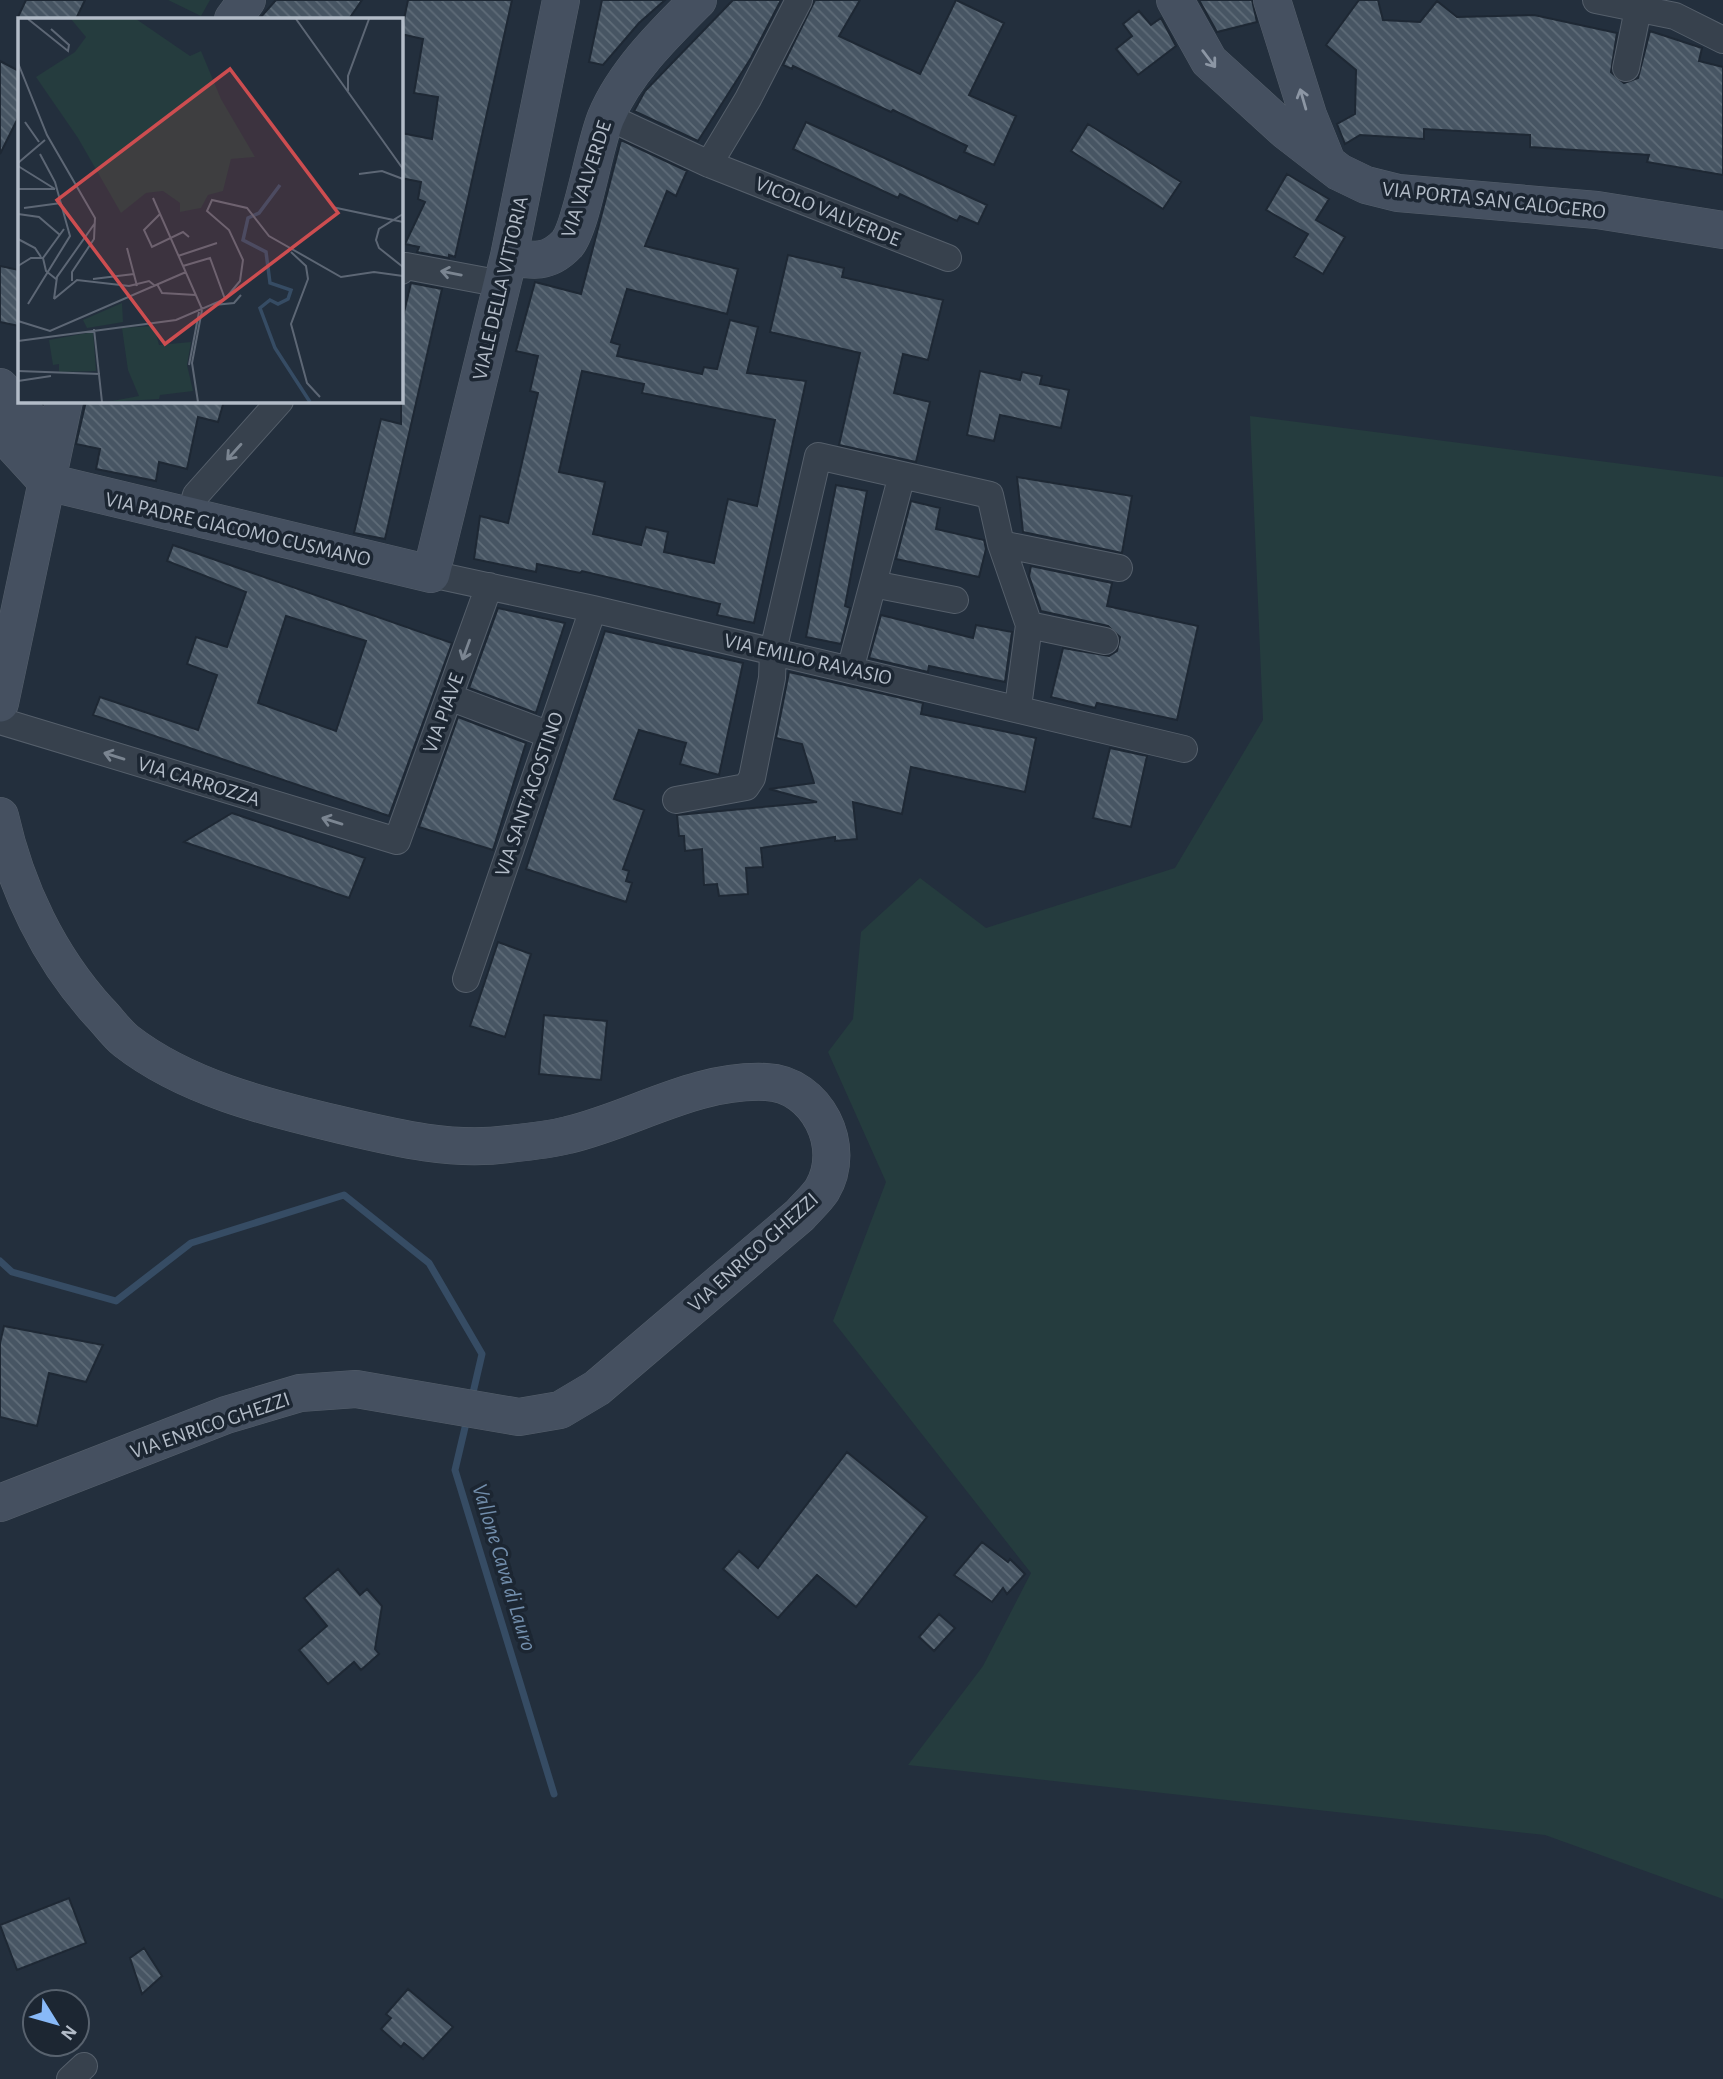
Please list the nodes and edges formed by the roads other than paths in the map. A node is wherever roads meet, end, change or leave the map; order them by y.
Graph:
1 (247, 0) edge
2 (561, 0) edge
3 (698, 0) edge
4 (799, 0) edge
5 (1175, 0) edge
6 (1272, 0) edge
7 (1596, 0) edge
8 (1676, 8) edge
9 (1638, 9) junction
10 (234, 18) edge
11 (1723, 40) edge
12 (1626, 68) dead end
13 (606, 116) junction
14 (1327, 163) junction
15 (709, 164) junction
16 (1723, 230) edge
17 (948, 258) dead end
18 (402, 270) edge
19 (506, 270) junction
20 (0, 387) edge
21 (64, 402) edge
22 (279, 402) edge
23 (0, 431) edge
24 (53, 445) junction
25 (902, 475) junction
26 (47, 482) junction
27 (189, 519) junction
28 (1001, 544) junction
29 (1119, 568) dead end
30 (430, 574) junction
31 (873, 584) junction
32 (489, 586) junction
33 (955, 600) dead end
34 (11, 603) edge
35 (593, 609) junction
36 (1029, 625) junction
37 (1105, 641) dead end
38 (773, 651) junction
39 (850, 670) junction
40 (449, 697) junction
41 (0, 703) edge
42 (1018, 707) junction
43 (0, 721) edge
44 (550, 735) junction
45 (1184, 749) dead end
46 (676, 800) dead end
47 (0, 816) edge
48 (397, 841) joint
49 (466, 979) dead end
50 (3, 1500) edge

1 - 10 street
2 - 19 street, VIALE DELLA VITTORIA
3 - 13 street, VIA VALVERDE
4 - 15 street
5 -> 14 street, VIA PORTA SAN CALOGERO
14 -> 6 street
7 - 9 street
8 - 9 street
8 - 11 street
9 - 12 street
13 - 15 street, VICOLO VALVERDE
13 - 19 street, VIA VALVERDE
14 - 16 street, VIA PORTA SAN CALOGERO
15 - 17 street, VICOLO VALVERDE
19 -> 18 street
19 - 30 street, VIALE DELLA VITTORIA
20 - 24 street
21 - 24 street
22 -> 27 street
23 - 26 street
24 - 26 street
25 - 28 street
25 - 31 street
25 - 38 street
26 - 27 street, VIA PADRE GIACOMO CUSMANO
26 - 34 street
27 - 30 street, VIA PADRE GIACOMO CUSMANO
28 - 29 street
28 - 36 street
30 - 32 street, VIA EMILIO RAVASIO
31 - 33 street
31 - 39 street
32 - 35 street, VIA EMILIO RAVASIO
32 -> 40 street, VIA PIAVE
34 - 41 street
35 - 38 street, VIA EMILIO RAVASIO
35 - 44 street, VIA SANT'AGOSTINO
36 - 37 street
36 - 42 street
38 - 39 street, VIA EMILIO RAVASIO
38 - 46 street
39 - 42 street, VIA EMILIO RAVASIO
40 - 44 street
40 - 48 street, VIA PIAVE
42 - 45 street, VIA EMILIO RAVASIO
48 -> 43 street, VIA CARROZZA
44 - 49 street, VIA SANT'AGOSTINO
47 - 50 street, VIA ENRICO GHEZZI

